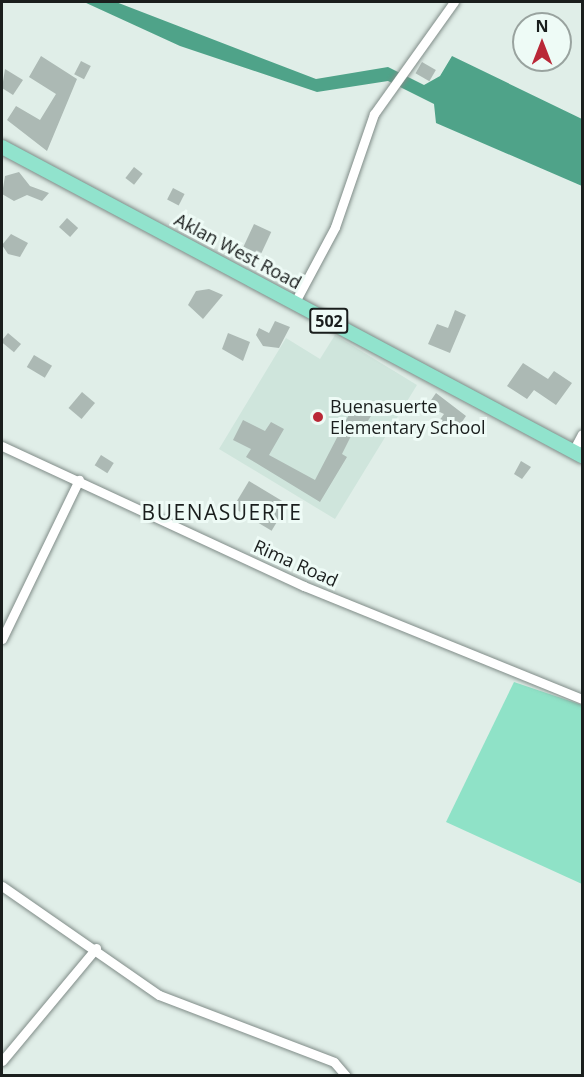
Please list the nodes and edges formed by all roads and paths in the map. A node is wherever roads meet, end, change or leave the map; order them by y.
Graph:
1 (454, 2) edge
2 (2, 147) edge
3 (295, 302) junction
4 (582, 434) edge
5 (2, 446) edge
6 (578, 454) edge
7 (80, 480) junction
8 (2, 639) edge
9 (582, 699) edge
10 (2, 886) edge
11 (96, 948) junction
12 (2, 1060) edge
13 (346, 1076) edge

1 - 3 street
2 - 3 main road, Aklan West Road / 502
3 - 6 main road, Aklan West Road / 502
4 - 6 street
5 - 7 street, Rima Road
7 - 8 street
7 - 9 street, Rima Road
10 - 11 street
11 - 12 street
11 - 13 street

